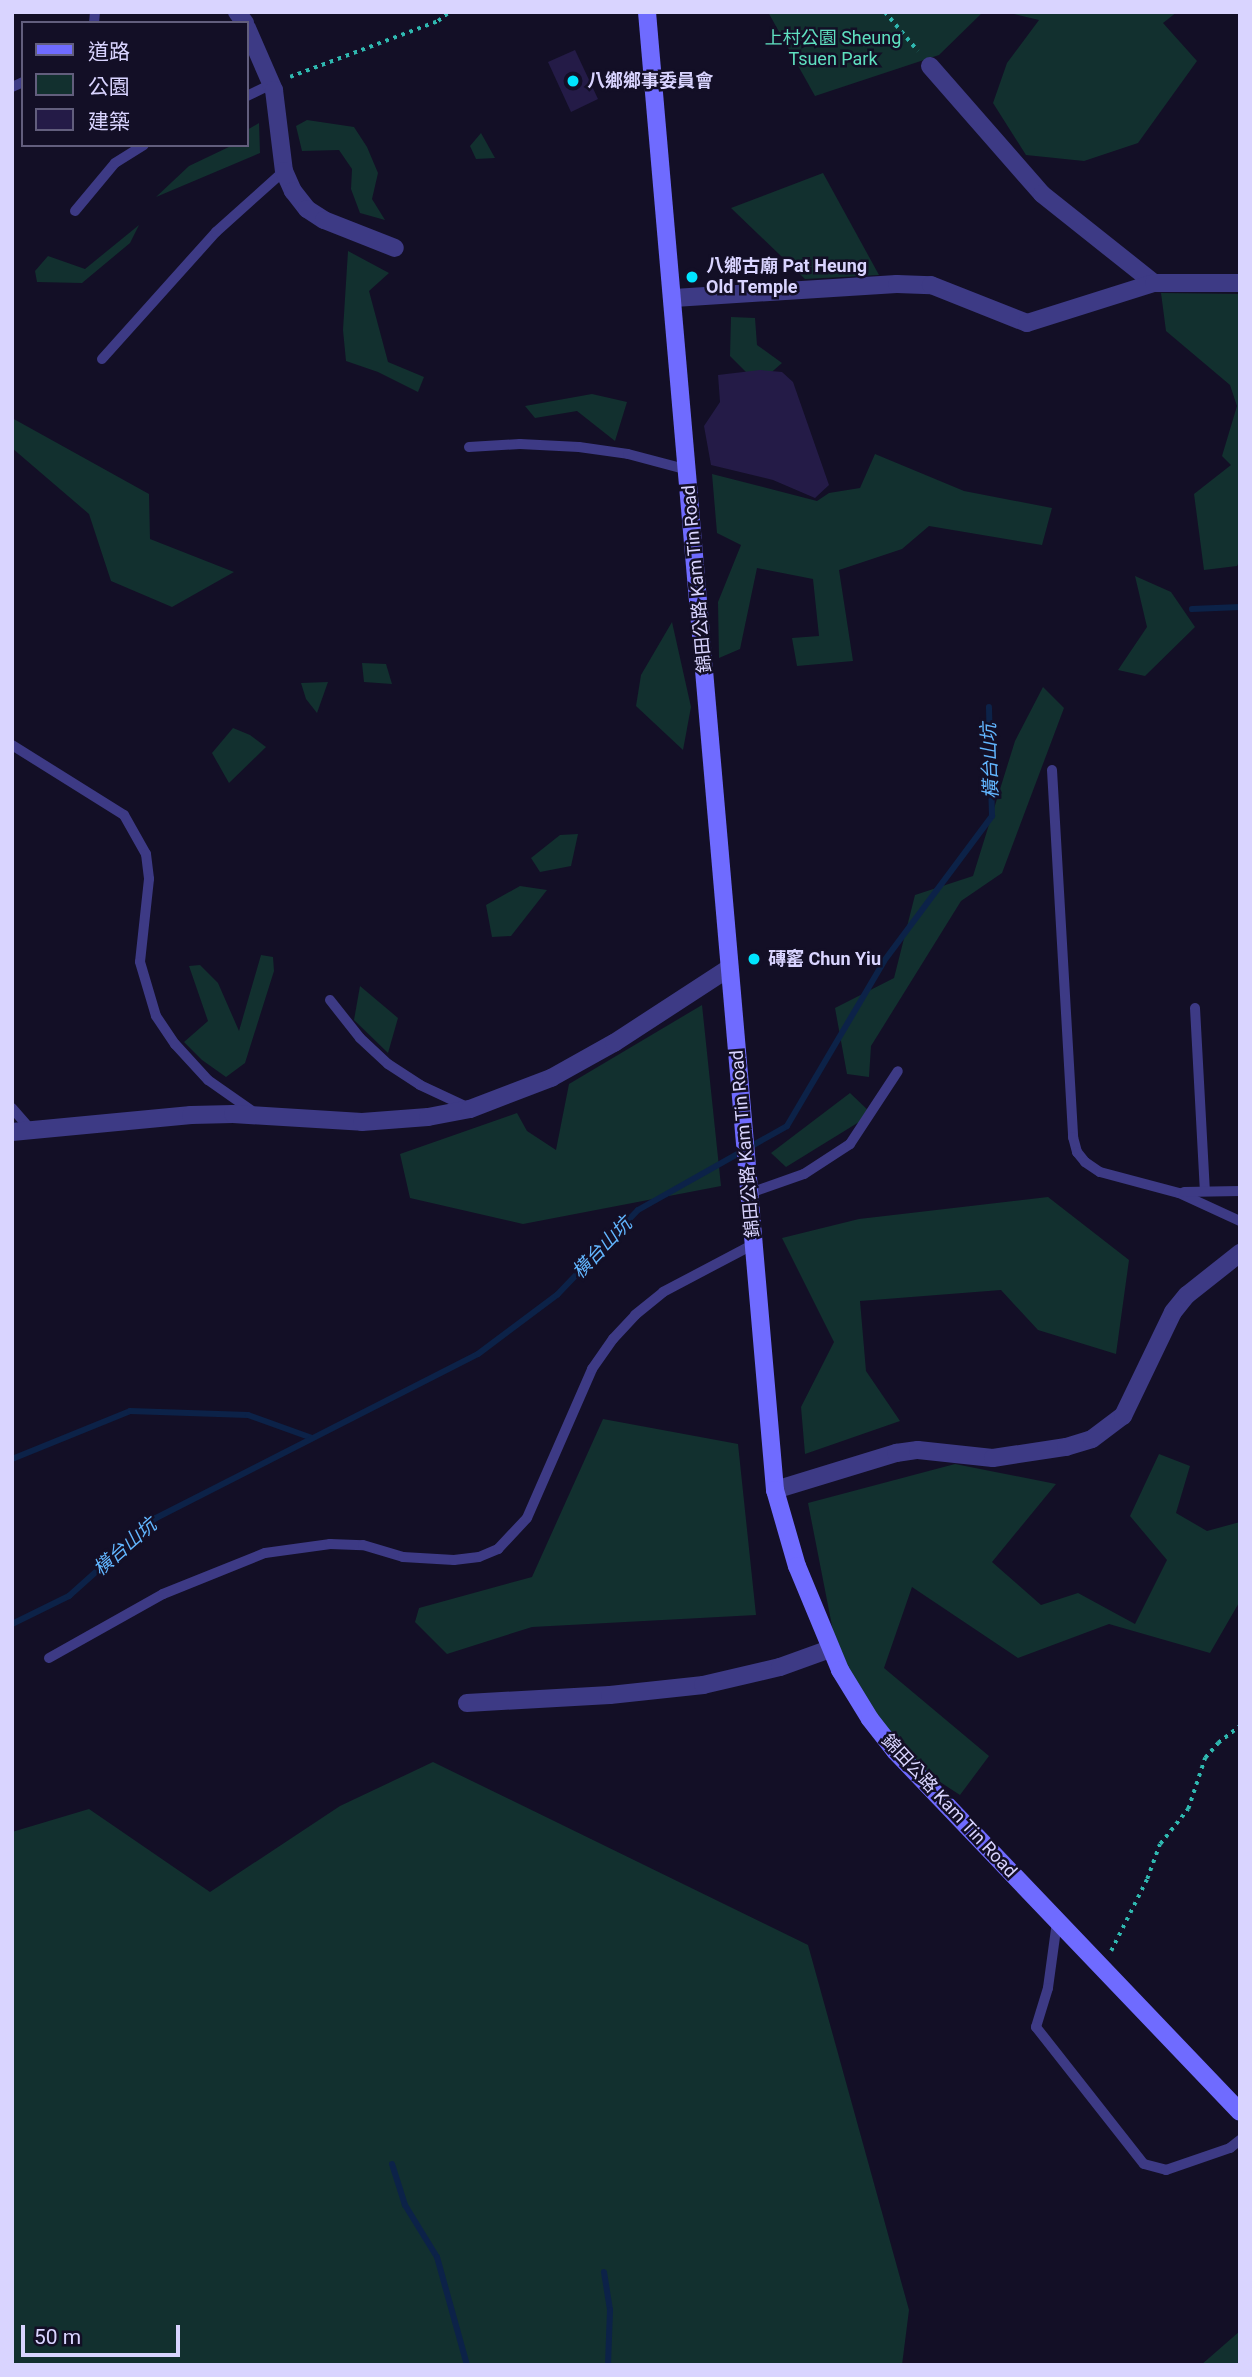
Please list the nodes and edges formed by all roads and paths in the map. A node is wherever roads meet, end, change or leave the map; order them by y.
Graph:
1 (450, 12) edge
2 (647, 12) edge
3 (885, 12) edge
4 (248, 30) edge
5 (930, 66) joint
6 (272, 84) junction
7 (248, 96) edge
8 (126, 150) edge
9 (284, 171) junction
10 (75, 211) dead end
11 (395, 248) dead end
12 (1154, 283) junction
13 (1240, 283) edge
14 (674, 298) junction
15 (102, 359) dead end
16 (469, 447) dead end
17 (688, 470) junction
18 (12, 745) edge
19 (1052, 769) dead end
20 (729, 968) junction
21 (330, 1000) dead end
22 (1195, 1008) dead end
23 (898, 1071) dead end
24 (12, 1108) edge
25 (470, 1109) junction
26 (258, 1116) junction
27 (21, 1131) edge
28 (1205, 1191) junction
29 (1240, 1191) edge
30 (750, 1193) junction
31 (1179, 1193) junction
32 (1240, 1221) edge
33 (754, 1244) junction
34 (1240, 1253) edge
35 (775, 1490) junction
36 (830, 1649) junction
37 (49, 1658) dead end
38 (467, 1703) dead end
39 (1240, 1726) edge
40 (1057, 1922) junction
41 (1102, 1969) junction
42 (1240, 2112) edge
43 (1240, 2140) edge

1 - 6 path
2 - 14 main road, 錦田公路 Kam Tin Road
3 - 5 path
4 - 6 street
5 - 12 street
6 - 7 lane
6 - 9 street
8 - 10 lane
9 - 11 street
9 - 15 lane
12 - 13 street
12 - 14 street
14 - 17 main road, 錦田公路 Kam Tin Road
16 - 17 lane
17 - 20 main road, 錦田公路 Kam Tin Road
18 - 26 lane
19 - 31 lane
20 - 25 street
20 - 30 main road, 錦田公路 Kam Tin Road
21 - 25 lane
22 - 28 lane
23 - 30 lane
24 - 27 lane
25 - 26 street
26 - 27 street
28 - 29 lane
28 - 31 lane
30 - 33 main road, 錦田公路 Kam Tin Road
31 - 32 lane
33 - 35 main road, 錦田公路 Kam Tin Road
33 - 37 lane
34 - 35 street
35 - 36 main road, 錦田公路 Kam Tin Road
36 - 38 street
36 - 40 main road, 錦田公路 Kam Tin Road
39 - 41 path
40 - 41 main road, 錦田公路 Kam Tin Road
40 - 43 lane
41 - 42 main road, 錦田公路 Kam Tin Road

